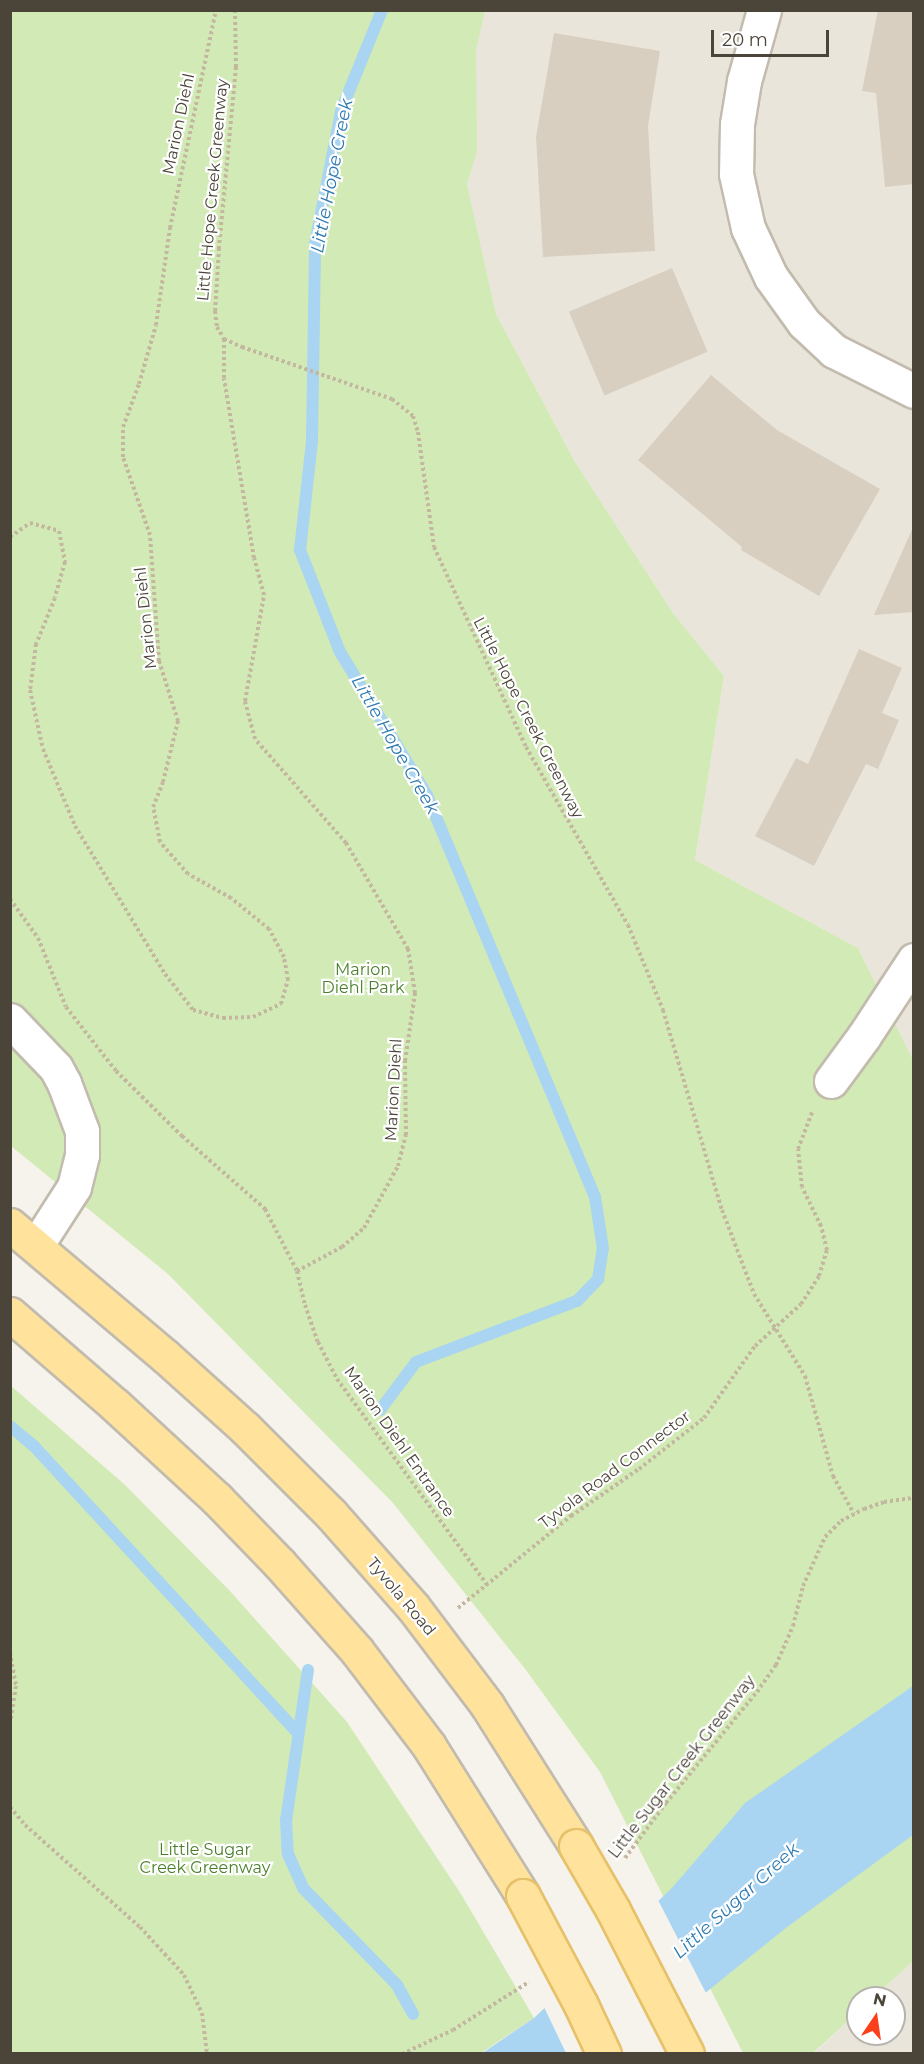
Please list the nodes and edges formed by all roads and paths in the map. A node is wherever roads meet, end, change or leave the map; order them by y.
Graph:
1 (216, 10) edge
2 (235, 10) edge
3 (764, 10) edge
4 (224, 339) junction
5 (914, 391) edge
6 (10, 537) edge
7 (10, 899) edge
8 (914, 960) edge
9 (10, 1020) edge
10 (831, 1081) joint
11 (10, 1225) edge
12 (36, 1246) junction
13 (297, 1270) junction
14 (10, 1314) edge
15 (772, 1328) junction
16 (914, 1498) edge
17 (854, 1514) junction
18 (487, 1585) junction
19 (452, 1612) dead end
20 (10, 1652) edge
21 (10, 1724) edge
22 (10, 1807) edge
23 (623, 1861) dead end
24 (538, 1975) dead end
25 (207, 2054) edge
26 (402, 2054) edge
27 (604, 2054) edge
28 (687, 2054) edge

1 - 6 path, Marion Diehl
2 - 4 path, Little Hope Creek Greenway
3 - 5 street
4 - 13 path, Marion Diehl
4 - 15 path, Little Hope Creek Greenway
7 - 13 path
8 - 10 street
9 - 12 street
10 - 15 path, Tyvola Road Connector
11 - 12 main road, Tyvola Road
12 - 28 main road, Tyvola Road, bridge
13 - 18 path, Marion Diehl Entrance
14 - 27 main road, bridge
15 - 17 path, Little Hope Creek Greenway
15 - 18 path, Tyvola Road Connector
16 - 17 path, Little Sugar Creek Greenway
17 - 23 path, Little Sugar Creek Greenway
18 - 19 path, Tyvola Road Connector
20 - 21 path
22 - 25 path
24 - 26 path

